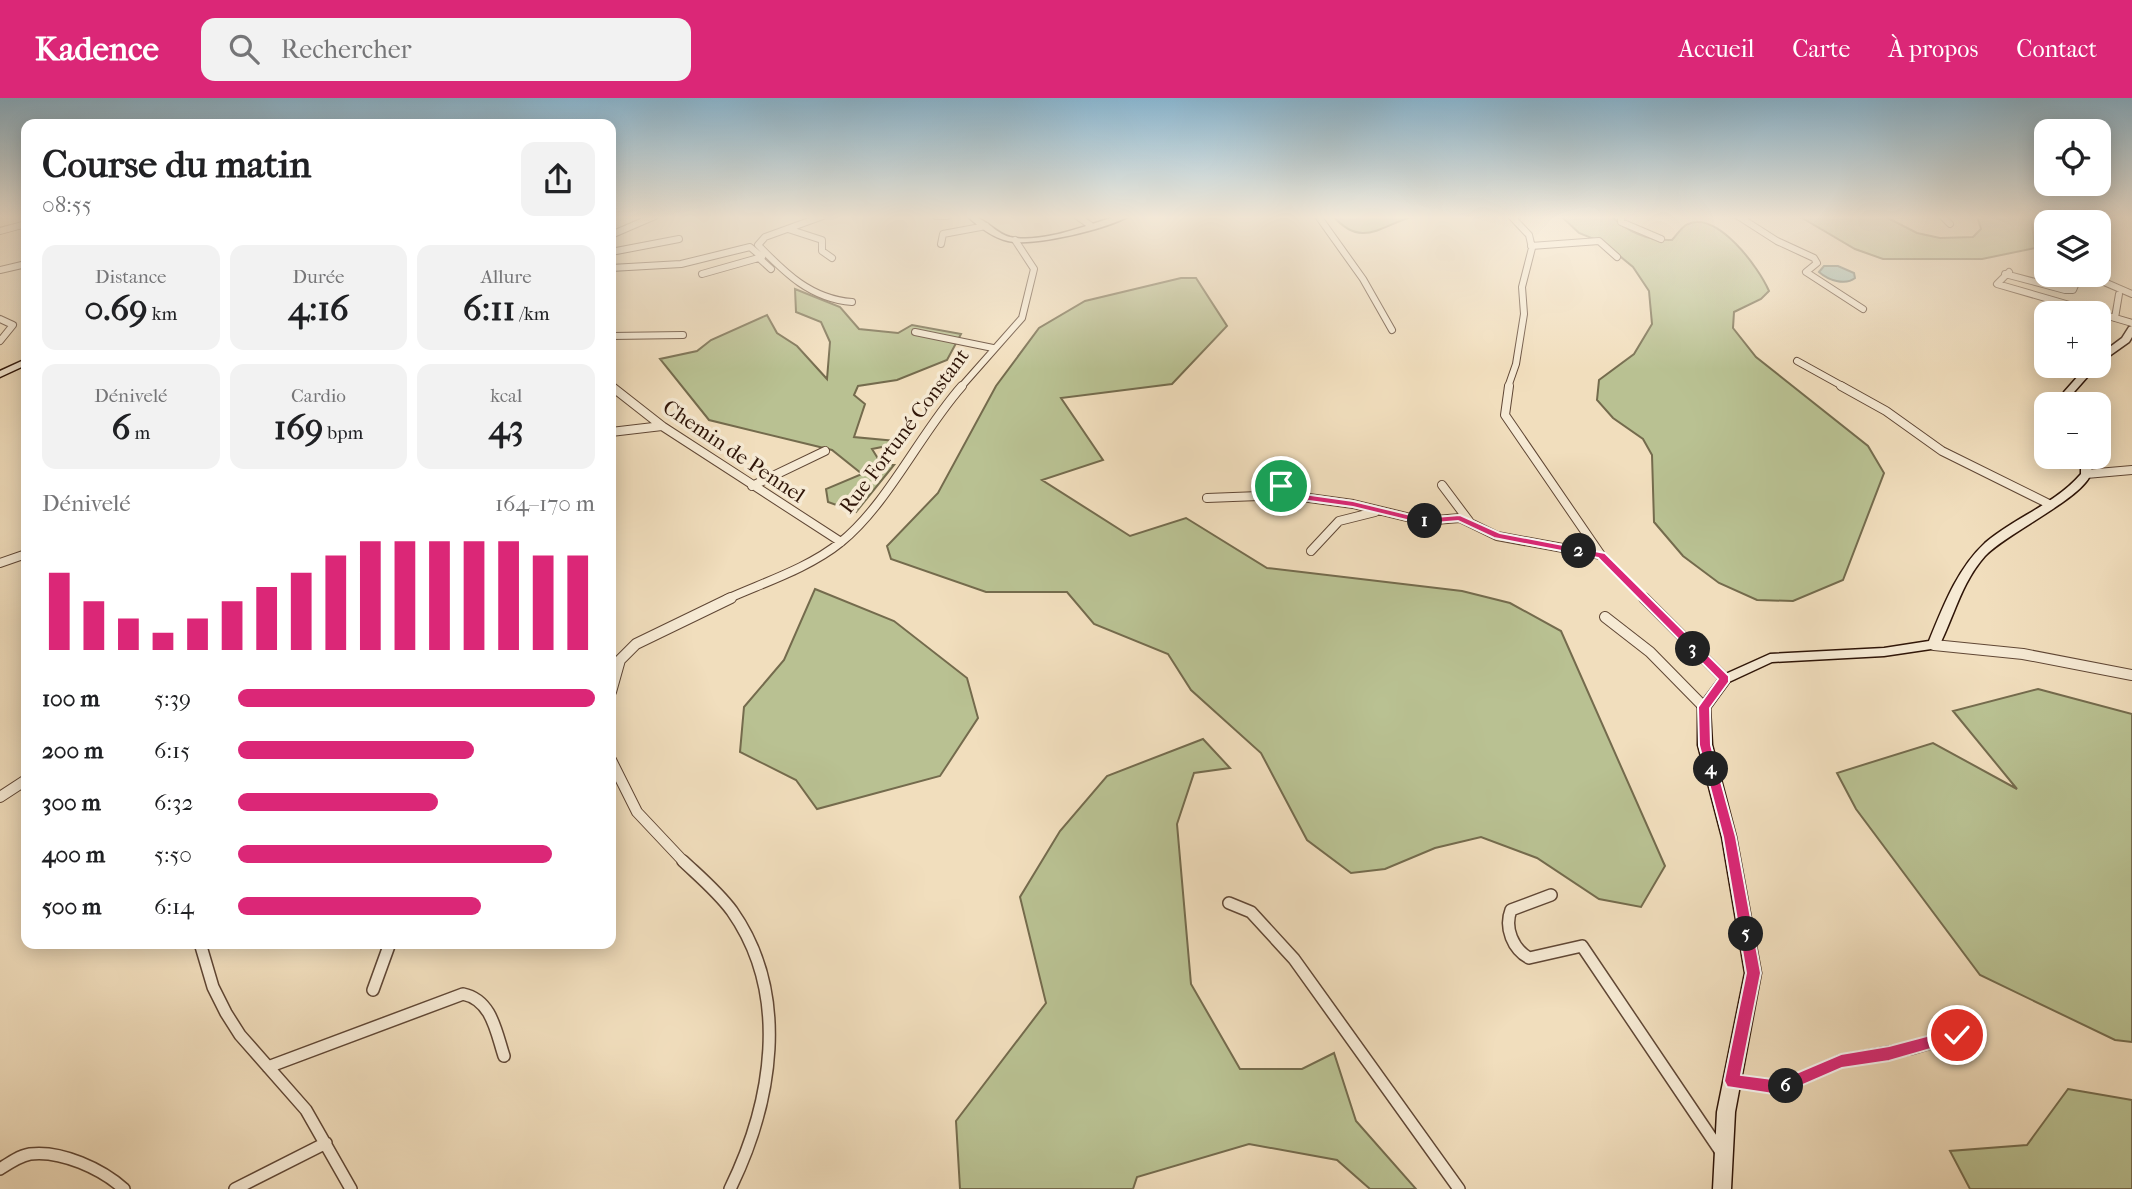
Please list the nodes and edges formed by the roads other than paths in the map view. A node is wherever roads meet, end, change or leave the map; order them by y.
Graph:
1 (727, 267) edge
2 (769, 267) edge
3 (782, 267) edge
4 (1031, 267) edge
5 (1354, 267) edge
6 (1526, 267) edge
7 (1813, 267) edge
8 (771, 269) dead end
9 (702, 274) dead end
10 (2034, 281) edge
11 (2111, 285) edge
12 (2055, 287) edge
13 (2074, 287) edge
14 (2119, 294) dead end
15 (2132, 294) edge
16 (2052, 301) edge
17 (852, 302) dead end
18 (1864, 309) dead end
19 (2111, 317) edge
20 (2115, 318) junction
21 (0, 319) edge
22 (2132, 323) edge
23 (12, 329) junction
24 (2132, 329) edge
25 (1392, 330) dead end
26 (915, 332) dead end
27 (0, 334) edge
28 (683, 335) dead end
29 (616, 336) edge
30 (0, 341) edge
31 (993, 348) junction
32 (2111, 351) edge
33 (1797, 360) dead end
34 (21, 364) edge
35 (0, 374) edge
36 (2081, 378) edge
37 (616, 390) edge
38 (2069, 392) edge
39 (662, 426) junction
40 (616, 431) edge
41 (825, 451) dead end
42 (2086, 469) edge
43 (2132, 470) edge
44 (2086, 474) junction
45 (1281, 484) dead end
46 (1442, 485) dead end
47 (752, 486) junction
48 (1287, 495) junction
49 (1207, 498) dead end
50 (2051, 505) junction
51 (1381, 513) junction
52 (1469, 521) junction
53 (841, 542) junction
54 (1311, 551) dead end
55 (1601, 555) junction
56 (21, 556) edge
57 (0, 563) edge
58 (1605, 617) dead end
59 (1934, 645) junction
60 (616, 662) edge
61 (2132, 675) edge
62 (1725, 679) junction
63 (1704, 707) junction
64 (616, 770) edge
65 (21, 782) edge
66 (0, 797) edge
67 (1551, 895) dead end
68 (1229, 903) dead end
69 (202, 949) edge
70 (388, 949) edge
71 (373, 990) dead end
72 (1974, 1025) dead end
73 (504, 1055) dead end
74 (268, 1067) junction
75 (1732, 1081) junction
76 (326, 1143) junction
77 (1724, 1157) junction
78 (0, 1168) edge
79 (124, 1189) edge
80 (235, 1189) edge
81 (351, 1189) edge
82 (730, 1189) edge
83 (1459, 1189) edge
84 (1722, 1189) edge

1 - 9 street
2 - 8 street
3 - 17 street
4 - 31 street, Rue Fortuné Constant
5 - 25 street
6 - 55 street
7 - 18 street
10 - 16 street
11 - 15 street
12 - 13 street
14 - 20 street
19 - 20 street
20 - 22 street
21 - 23 street
23 - 27 street
23 - 30 street
24 - 32 street
26 - 31 street
28 - 29 street
31 - 53 street, Rue Fortuné Constant
33 - 50 street
34 - 35 street
36 - 38 street
37 - 39 street, Chemin de Pennel
39 - 40 street
39 - 47 street, Chemin de Pennel
41 - 47 street
42 - 44 street
43 - 44 street
44 - 50 street
45 - 48 street
46 - 52 street
47 - 53 street, Chemin de Pennel
48 - 49 street
48 - 51 street
50 - 59 street
51 - 52 street
51 - 54 street
52 - 55 street
53 - 60 street, Rue Fortuné Constant
55 - 62 street
56 - 57 street
58 - 63 street
59 - 61 street
59 - 62 street
62 - 63 street
63 - 75 street
64 - 82 street
65 - 66 street
67 - 77 street
68 - 83 street
69 - 74 street
70 - 71 street
72 - 75 street
73 - 74 street
74 - 76 street
75 - 77 street
76 - 80 street
76 - 81 street
77 - 84 street
78 - 79 street

